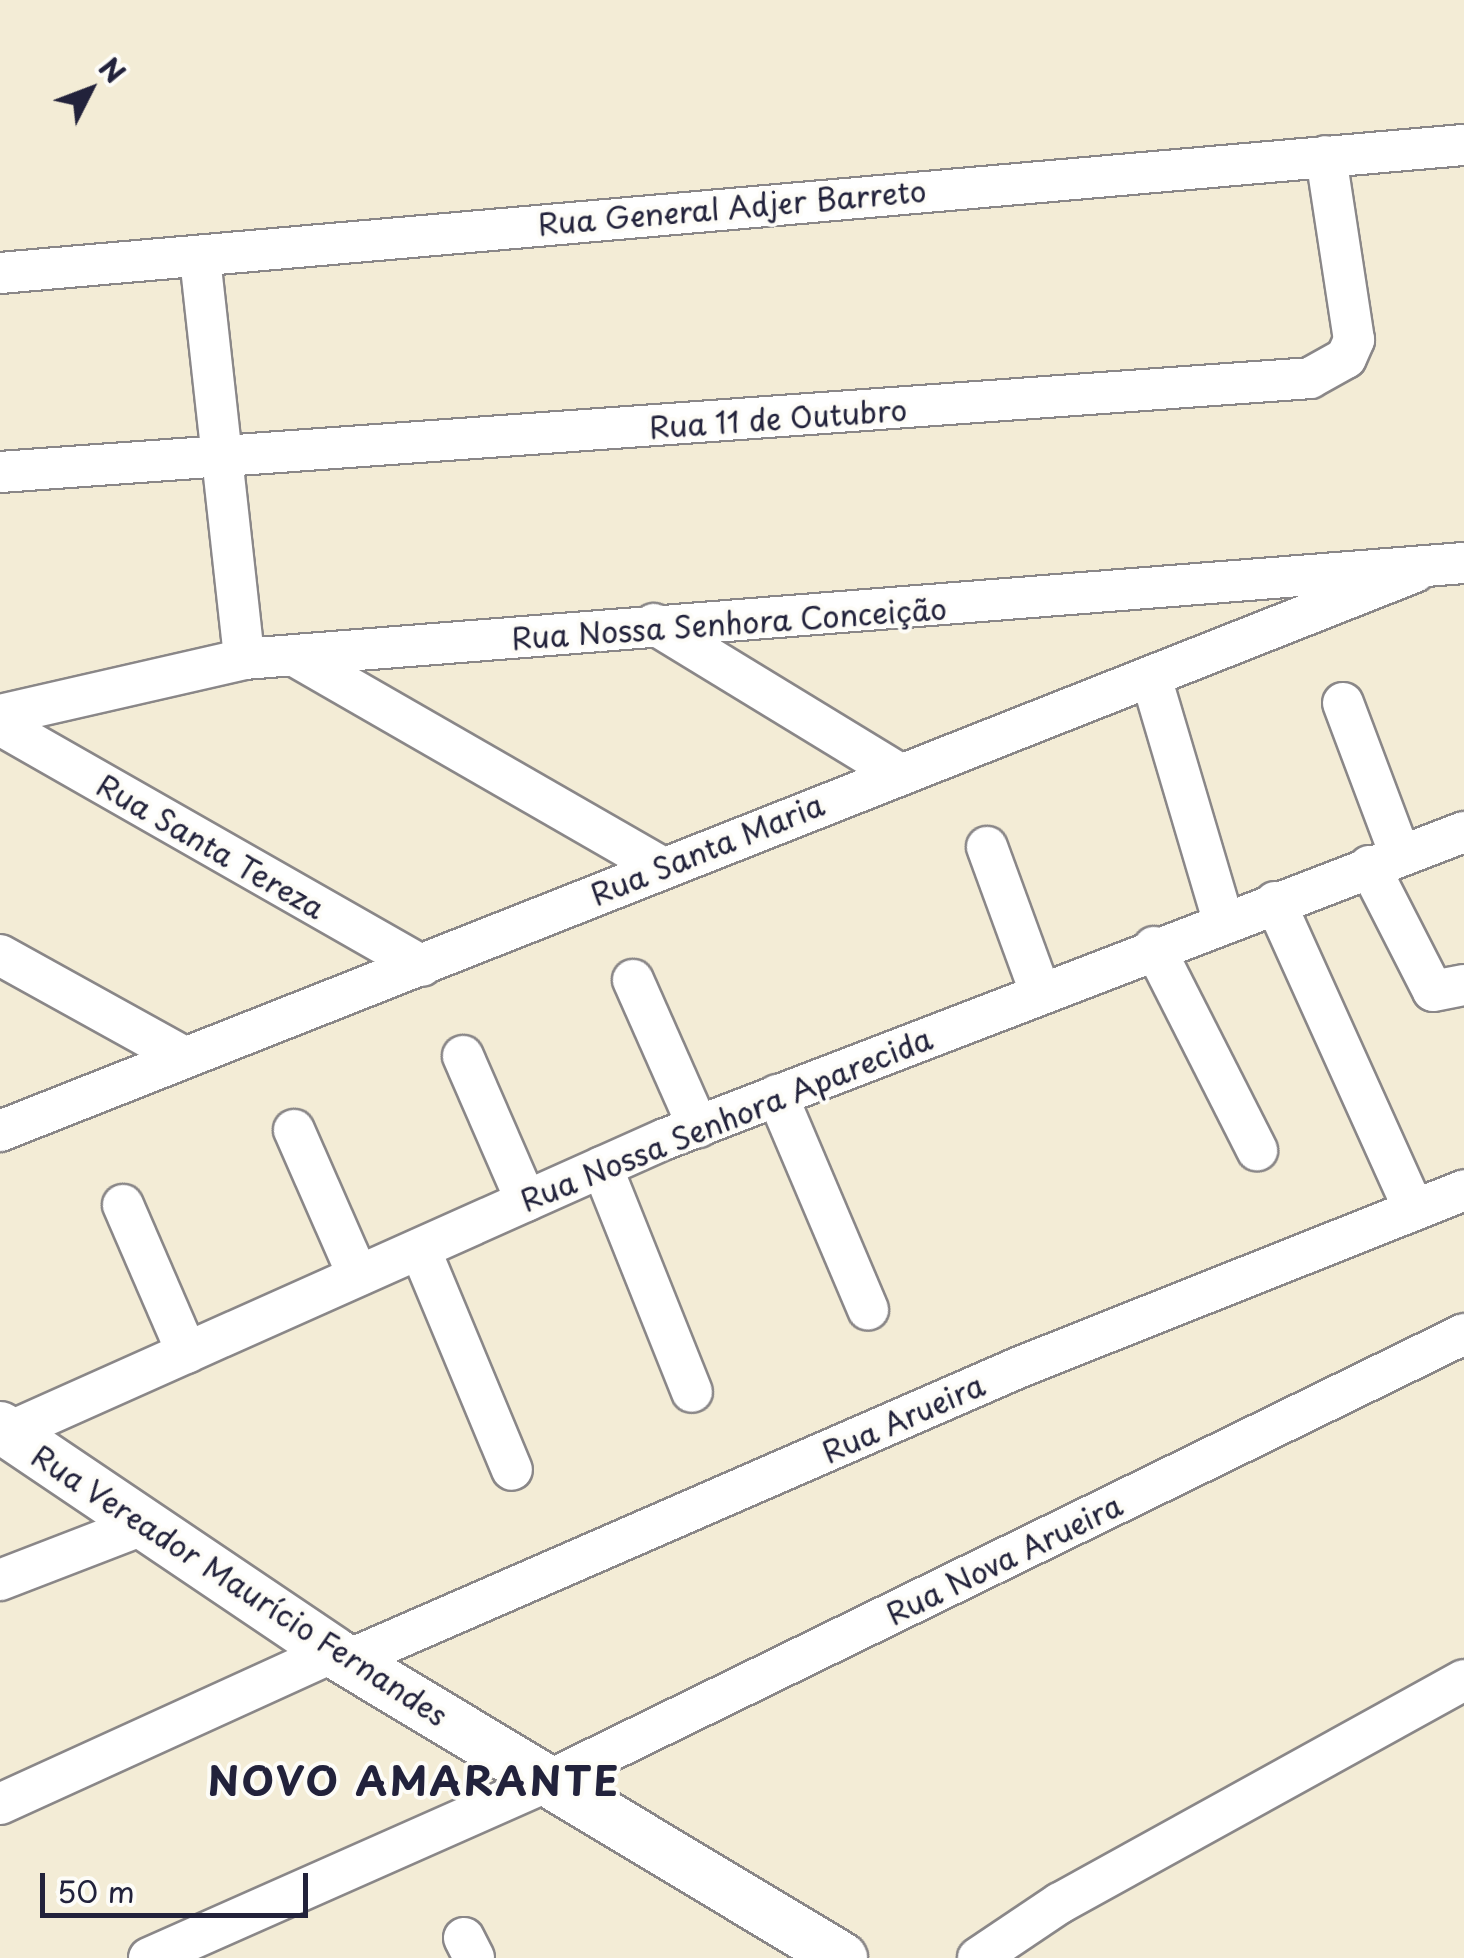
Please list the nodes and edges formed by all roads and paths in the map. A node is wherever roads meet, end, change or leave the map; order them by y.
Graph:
1 (1464, 145) edge
2 (1326, 156) junction
3 (200, 258) junction
4 (0, 273) edge
5 (225, 460) junction
6 (0, 472) edge
7 (1464, 563) edge
8 (1415, 572) junction
9 (654, 624) junction
10 (298, 658) junction
11 (244, 659) junction
12 (1151, 677) junction
13 (1343, 702) dead end
14 (0, 716) edge
15 (0, 725) edge
16 (896, 772) junction
17 (1464, 832) edge
18 (988, 846) dead end
19 (1384, 861) junction
20 (660, 867) junction
21 (1274, 902) junction
22 (1223, 920) junction
23 (1154, 947) junction
24 (0, 955) edge
25 (422, 966) junction
26 (633, 980) dead end
27 (1464, 985) edge
28 (1040, 992) junction
29 (182, 1056) junction
30 (463, 1056) dead end
31 (778, 1095) junction
32 (698, 1126) junction
33 (294, 1130) dead end
34 (0, 1131) edge
35 (1257, 1150) dead end
36 (602, 1167) junction
37 (1464, 1190) edge
38 (526, 1201) junction
39 (123, 1204) dead end
40 (1414, 1210) junction
41 (420, 1249) junction
42 (358, 1276) junction
43 (868, 1308) dead end
44 (1464, 1334) edge
45 (187, 1352) junction
46 (692, 1392) dead end
47 (3, 1432) edge
48 (512, 1470) dead end
49 (146, 1524) junction
50 (0, 1580) edge
51 (341, 1656) junction
52 (1464, 1680) edge
53 (544, 1784) junction
54 (0, 1804) edge
55 (149, 1958) edge
56 (842, 1958) edge
57 (978, 1958) edge

1 - 2 street, Rua General Adjer Barreto
2 - 3 street, Rua General Adjer Barreto
2 - 5 street, Rua 11 de Outubro
3 - 4 street, Rua General Adjer Barreto
3 - 5 street
5 - 6 street, Rua 11 de Outubro
5 - 11 street
7 - 8 street, Rua Nossa Senhora Conceição
8 - 9 street, Rua Nossa Senhora Conceição
8 - 12 street, Rua Santa Maria
9 - 10 street, Rua Nossa Senhora Conceição
9 - 16 street
10 - 11 street, Rua Nossa Senhora Conceição
10 - 20 street
11 - 14 street, Rua Nossa Senhora Conceição
12 - 16 street, Rua Santa Maria
12 - 22 street
13 - 19 street
15 - 25 street, Rua Santa Tereza
16 - 20 street, Rua Santa Maria
17 - 19 street, Rua Nossa Senhora Aparecida
18 - 28 street
19 - 21 street, Rua Nossa Senhora Aparecida
19 - 27 street
20 - 25 street, Rua Santa Maria
21 - 22 street, Rua Nossa Senhora Aparecida
21 - 40 street
22 - 23 street, Rua Nossa Senhora Aparecida
23 - 28 street, Rua Nossa Senhora Aparecida
23 - 35 street
24 - 29 street
25 - 29 street, Rua Santa Maria
26 - 32 street
28 - 31 street, Rua Nossa Senhora Aparecida
29 - 34 street, Rua Santa Maria
30 - 38 street
31 - 32 street, Rua Nossa Senhora Aparecida
31 - 43 street
32 - 36 street, Rua Nossa Senhora Aparecida
33 - 42 street
36 - 38 street, Rua Nossa Senhora Aparecida
36 - 46 street
37 - 40 street, Rua Arueira
38 - 41 street, Rua Nossa Senhora Aparecida
39 - 45 street
40 - 51 street, Rua Arueira
41 - 42 street, Rua Nossa Senhora Aparecida
41 - 48 street
42 - 45 street, Rua Nossa Senhora Aparecida
44 - 53 street, Rua Nova Arueira
45 - 47 street, Rua Nossa Senhora Aparecida
47 - 49 street, Rua Vereador Maurício Fernandes
49 - 50 street
49 - 51 street, Rua Vereador Maurício Fernandes
51 - 53 street, Rua Vereador Maurício Fernandes
51 - 54 street, Rua Arueira
52 - 57 street
53 - 55 street, Rua Nova Arueira
53 - 56 street, Rua Vereador Maurício Fernandes

